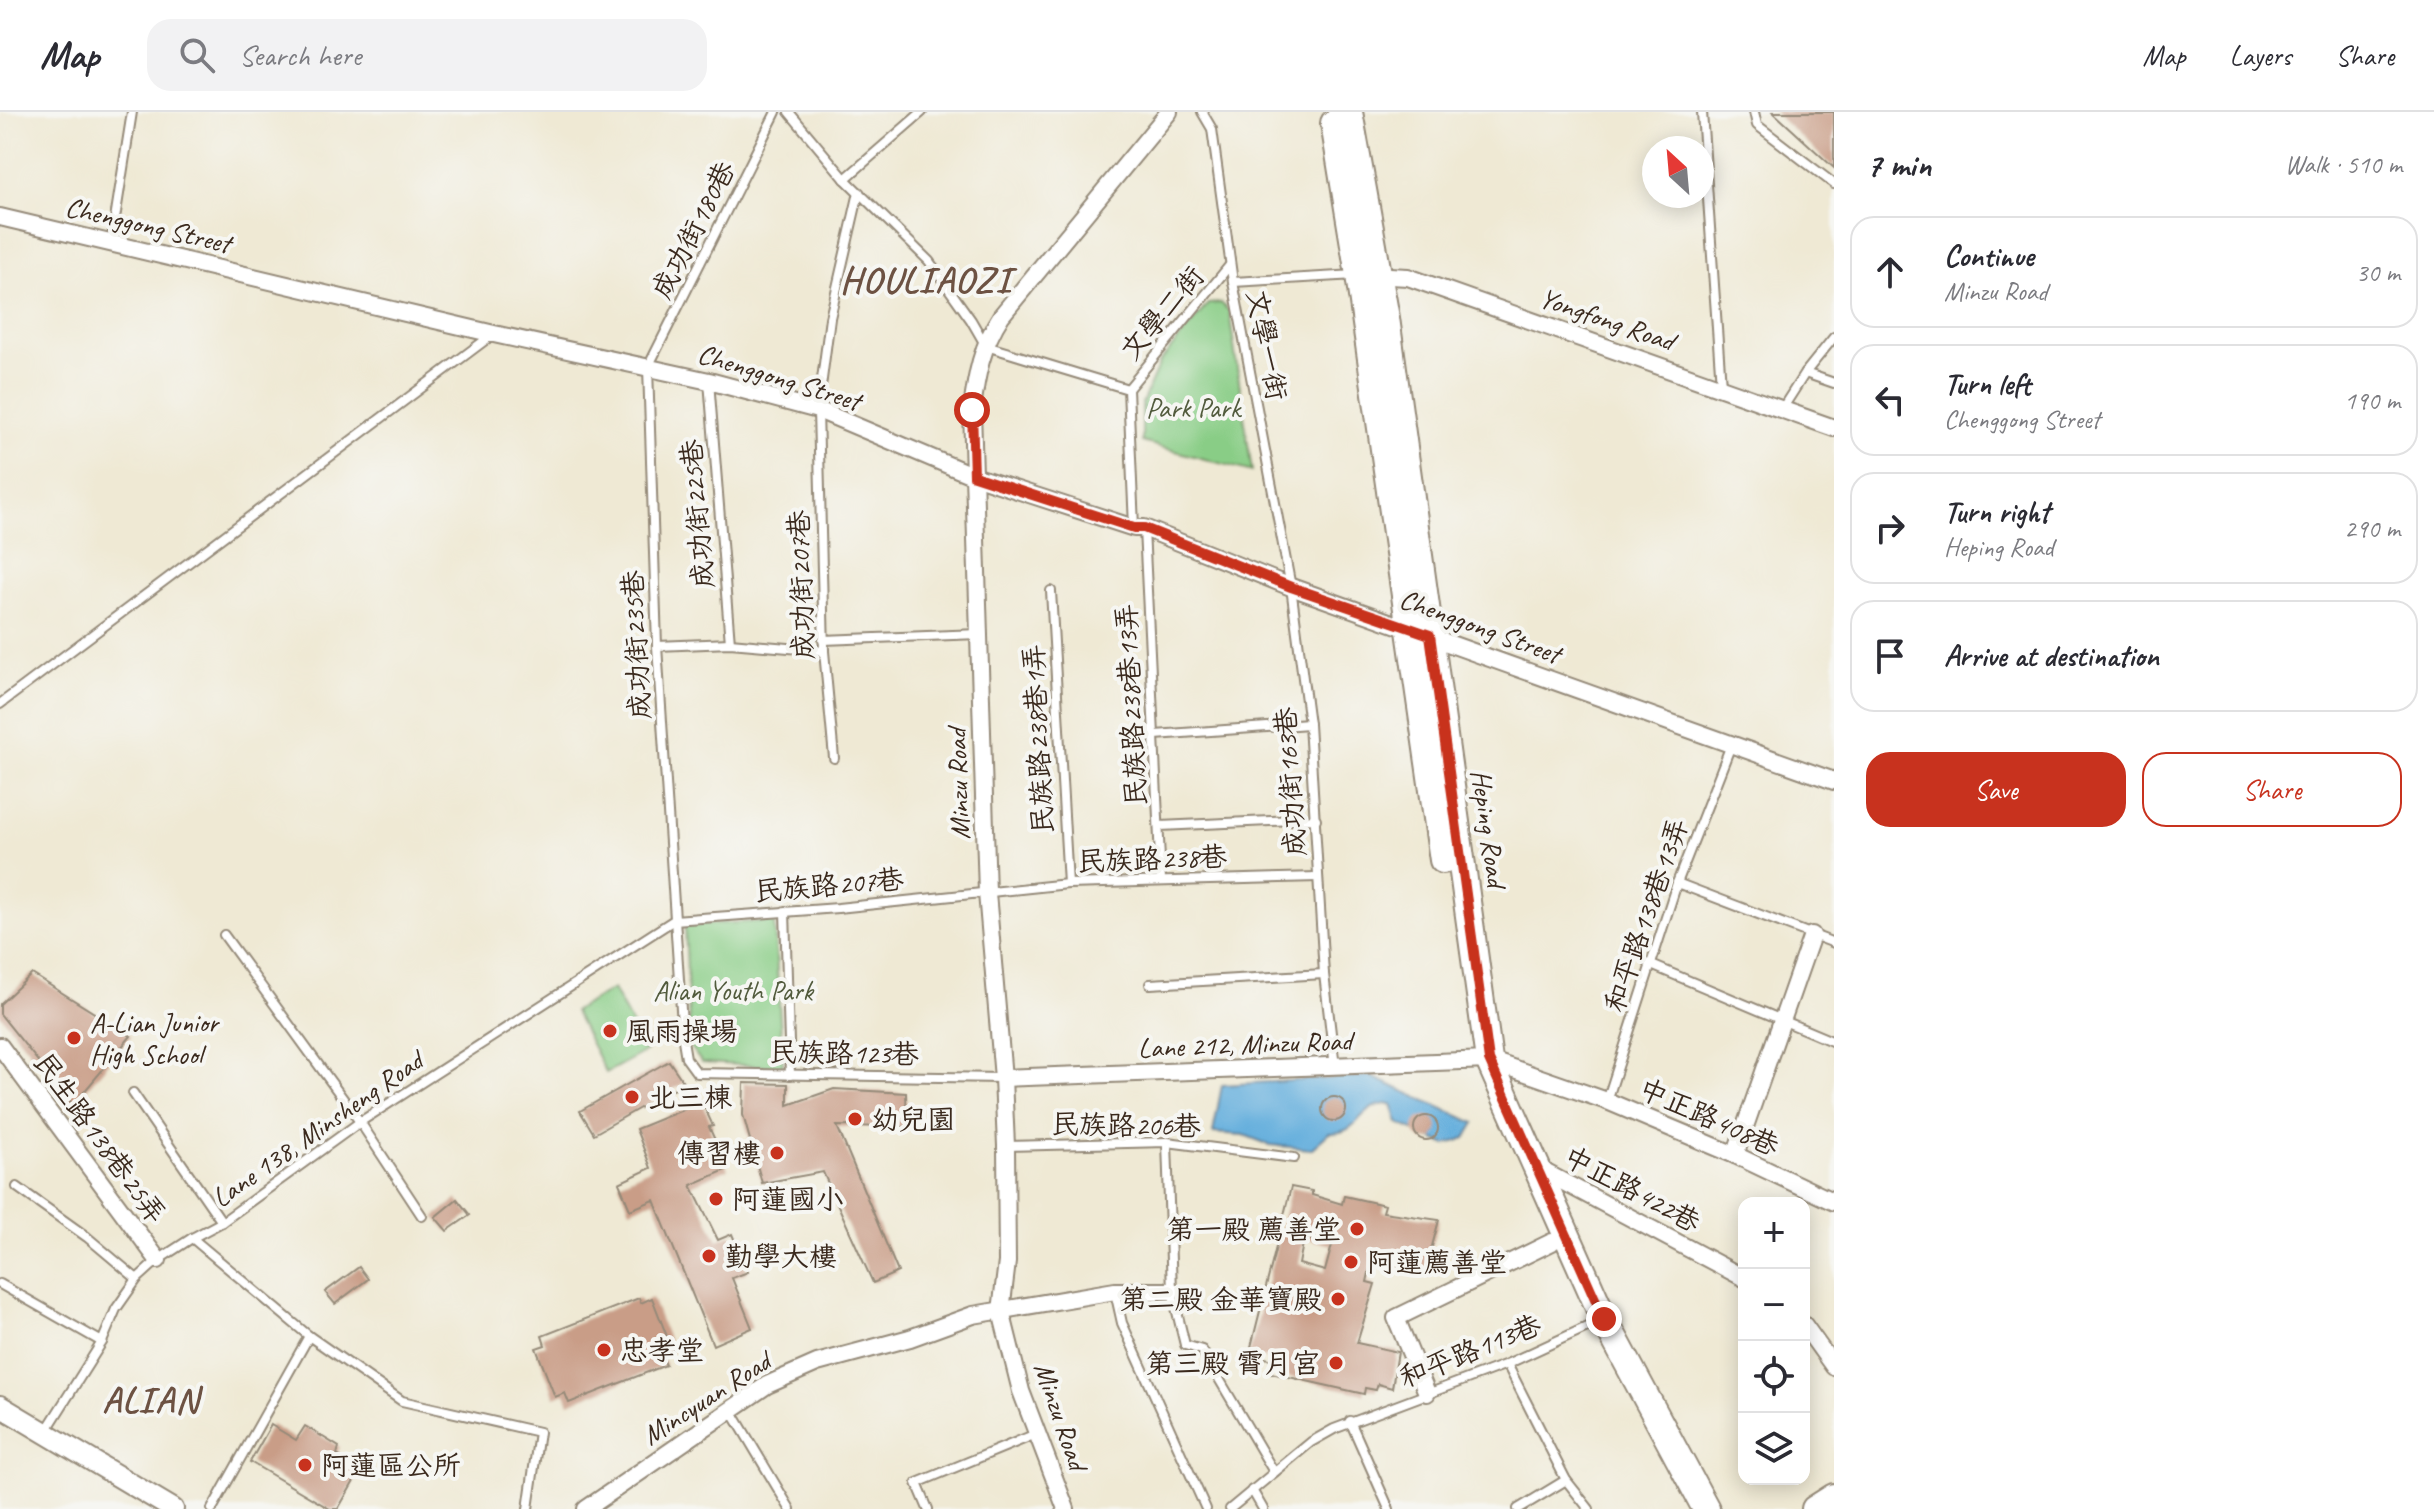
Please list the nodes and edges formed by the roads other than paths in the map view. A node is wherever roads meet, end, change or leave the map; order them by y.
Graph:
1 (132, 112) edge
2 (776, 112) edge
3 (789, 112) edge
4 (922, 112) edge
5 (1169, 112) edge
6 (1202, 112) edge
7 (1332, 112) edge
8 (1349, 112) edge
9 (1702, 112) edge
10 (1754, 112) edge
11 (845, 179) junction
12 (1834, 184) edge
13 (859, 192) junction
14 (0, 217) edge
15 (111, 244) junction
16 (1230, 265) junction
17 (1369, 275) junction
18 (1233, 282) junction
19 (494, 334) junction
20 (1834, 337) edge
21 (986, 346) junction
22 (648, 367) junction
23 (1805, 373) junction
24 (709, 381) junction
25 (1834, 383) edge
26 (1721, 386) junction
27 (1128, 389) junction
28 (1782, 409) junction
29 (818, 410) junction
30 (1834, 428) edge
31 (974, 476) junction
32 (1139, 528) junction
33 (1291, 587) junction
34 (1051, 591) dead end
35 (1419, 631) junction
36 (980, 634) junction
37 (823, 640) junction
38 (730, 643) junction
39 (657, 646) junction
40 (824, 651) junction
41 (0, 704) edge
42 (1309, 724) junction
43 (1155, 735) junction
44 (1731, 745) junction
45 (834, 758) dead end
46 (1834, 781) edge
47 (1316, 819) junction
48 (1160, 826) junction
49 (1318, 877) junction
50 (1161, 880) junction
51 (1677, 883) junction
52 (1068, 884) junction
53 (987, 893) junction
54 (785, 911) junction
55 (674, 920) junction
56 (224, 935) dead end
57 (1812, 935) junction
58 (1834, 943) edge
59 (1649, 964) junction
60 (1324, 974) junction
61 (1150, 984) dead end
62 (1784, 1019) junction
63 (1834, 1042) edge
64 (0, 1046) edge
65 (1481, 1060) junction
66 (1335, 1067) junction
67 (790, 1075) junction
68 (1003, 1078) junction
69 (133, 1093) dead end
70 (1607, 1101) junction
71 (360, 1122) junction
72 (1167, 1142) junction
73 (1006, 1146) junction
74 (1735, 1155) junction
75 (1294, 1158) dead end
76 (1539, 1169) junction
77 (17, 1187) dead end
78 (1834, 1202) edge
79 (422, 1216) dead end
80 (222, 1222) junction
81 (192, 1238) junction
82 (1552, 1242) junction
83 (158, 1260) junction
84 (1738, 1275) edge
85 (137, 1279) junction
86 (0, 1284) edge
87 (1115, 1291) junction
88 (1172, 1291) junction
89 (1001, 1311) junction
90 (1597, 1323) junction
91 (1810, 1333) edge
92 (309, 1336) junction
93 (102, 1342) junction
94 (1507, 1364) junction
95 (1834, 1367) edge
96 (1427, 1393) junction
97 (1, 1409) edge
98 (731, 1409) junction
99 (1350, 1421) junction
100 (46, 1432) junction
101 (1036, 1434) junction
102 (1274, 1472) junction
103 (1566, 1480) junction
104 (1252, 1490) junction
105 (1834, 1497) edge
106 (173, 1509) edge
107 (212, 1509) edge
108 (528, 1509) edge
109 (586, 1509) edge
110 (790, 1509) edge
111 (928, 1509) edge
112 (1066, 1509) edge
113 (1206, 1509) edge
114 (1230, 1509) edge
115 (1263, 1509) edge
116 (1389, 1509) edge
117 (1518, 1509) edge
118 (1589, 1509) edge
119 (1687, 1509) edge
120 (1706, 1509) edge
121 (1815, 1509) edge

1 - 15 lane
2 - 22 lane, 成功街180巷
3 - 11 lane
4 - 11 lane
5 - 21 street, Minzu Road
6 - 16 lane, 文學一街
7 - 17 main road, Heping Road
8 - 17 main road, Heping Road
9 - 26 lane
10 - 12 lane
11 - 13 lane
13 - 21 lane
13 - 29 lane, 成功街207巷
14 - 15 street, Chenggong Street
15 - 19 street, Chenggong Street
16 - 18 lane, 文學一街
16 - 27 lane, 文學二街
17 - 18 lane
17 - 26 street, Yongfong Road
17 - 35 main road, Heping Road
18 - 33 lane, 文學一街
19 - 22 street, Chenggong Street
19 - 41 lane
20 - 23 lane
21 - 27 lane, 文學二街
21 - 31 street, Minzu Road
22 - 24 street, Chenggong Street
22 - 39 lane, 成功街235巷
23 - 25 lane
23 - 28 lane
24 - 29 street, Chenggong Street
24 - 38 lane, 成功街225巷
26 - 28 street, Yongfong Road
27 - 32 lane, 文學二街
28 - 30 street, Yongfong Road
29 - 31 street, Chenggong Street
29 - 37 lane, 成功街207巷
31 - 32 street, Chenggong Street
31 - 36 street, Minzu Road
32 - 33 street, Chenggong Street
32 - 43 lane, 民族路238巷13弄
33 - 35 street, Chenggong Street
33 - 42 lane, 成功街163巷
34 - 52 lane, 民族路238巷1弄
35 - 44 street, Chenggong Street
35 - 65 main road, Heping Road
36 - 37 lane
36 - 53 street, Minzu Road
37 - 40 lane, 成功街207巷
38 - 39 lane
38 - 40 lane
39 - 55 lane, 成功街235巷
40 - 45 lane, 成功街207巷
42 - 43 lane
42 - 47 lane, 成功街163巷
43 - 48 lane, 民族路238巷13弄
44 - 46 street, Chenggong Street
44 - 51 lane, 和平路138巷13弄
47 - 48 lane
47 - 49 lane, 成功街163巷
48 - 50 lane, 民族路238巷13弄
49 - 50 lane, 民族路238巷
49 - 60 lane, 成功街163巷
50 - 52 lane, 民族路238巷
51 - 57 lane
51 - 59 lane, 和平路138巷13弄
52 - 53 lane, 民族路238巷
53 - 54 lane, 民族路207巷
53 - 68 street, Minzu Road
54 - 55 lane, 民族路207巷
54 - 67 lane
55 - 67 lane, 民族路123巷
55 - 71 lane, Lane 138, Minsheng Road
56 - 71 lane
57 - 58 lane
57 - 62 street
59 - 62 lane
59 - 70 lane, 和平路138巷13弄
60 - 61 lane
60 - 66 lane, 成功街163巷
62 - 63 lane
62 - 74 street
64 - 83 street, 民生路138巷25弄
65 - 66 street, Lane 212, Minzu Road
65 - 70 street, 中正路408巷
65 - 76 main road, Heping Road
65 - 82 main road, Heping Road
66 - 68 street, Lane 212, Minzu Road
67 - 68 lane, 民族路123巷
68 - 73 street, Minzu Road
69 - 80 lane
70 - 74 street, 中正路408巷
71 - 79 lane
71 - 80 lane, Lane 138, Minsheng Road
72 - 73 lane, 民族路206巷
72 - 75 lane, 民族路206巷
72 - 88 lane
73 - 89 street, Minzu Road
74 - 78 street, 中正路408巷
76 - 84 street, 中正路422巷
76 - 90 main road, Heping Road
77 - 85 lane
80 - 81 lane, Lane 138, Minsheng Road
81 - 83 lane, Lane 138, Minsheng Road
81 - 92 lane
82 - 90 main road, Heping Road
82 - 96 street
83 - 85 lane, Lane 138, Minsheng Road
85 - 93 lane, Lane 138, Minsheng Road
86 - 93 lane
87 - 88 street, Mincyuan Road
87 - 89 street, Mincyuan Road
87 - 113 lane
88 - 102 lane
89 - 98 street, Mincyuan Road
89 - 101 street, Minzu Road
90 - 94 lane, 和平路113巷
90 - 119 main road, Heping Road
90 - 120 main road, Heping Road
91 - 95 street
92 - 107 lane
92 - 108 lane
93 - 100 lane, Lane 138, Minsheng Road
94 - 96 lane, 和平路113巷
94 - 103 lane
96 - 99 lane, 和平路113巷
97 - 100 street
98 - 109 street, Mincyuan Road
98 - 110 lane
99 - 102 lane, 和平路113巷
99 - 116 lane
100 - 106 street
101 - 111 lane
101 - 112 street, Minzu Road
102 - 104 lane, 和平路113巷
103 - 117 lane
103 - 118 lane
104 - 114 lane, 和平路113巷
104 - 115 lane
105 - 121 main road

